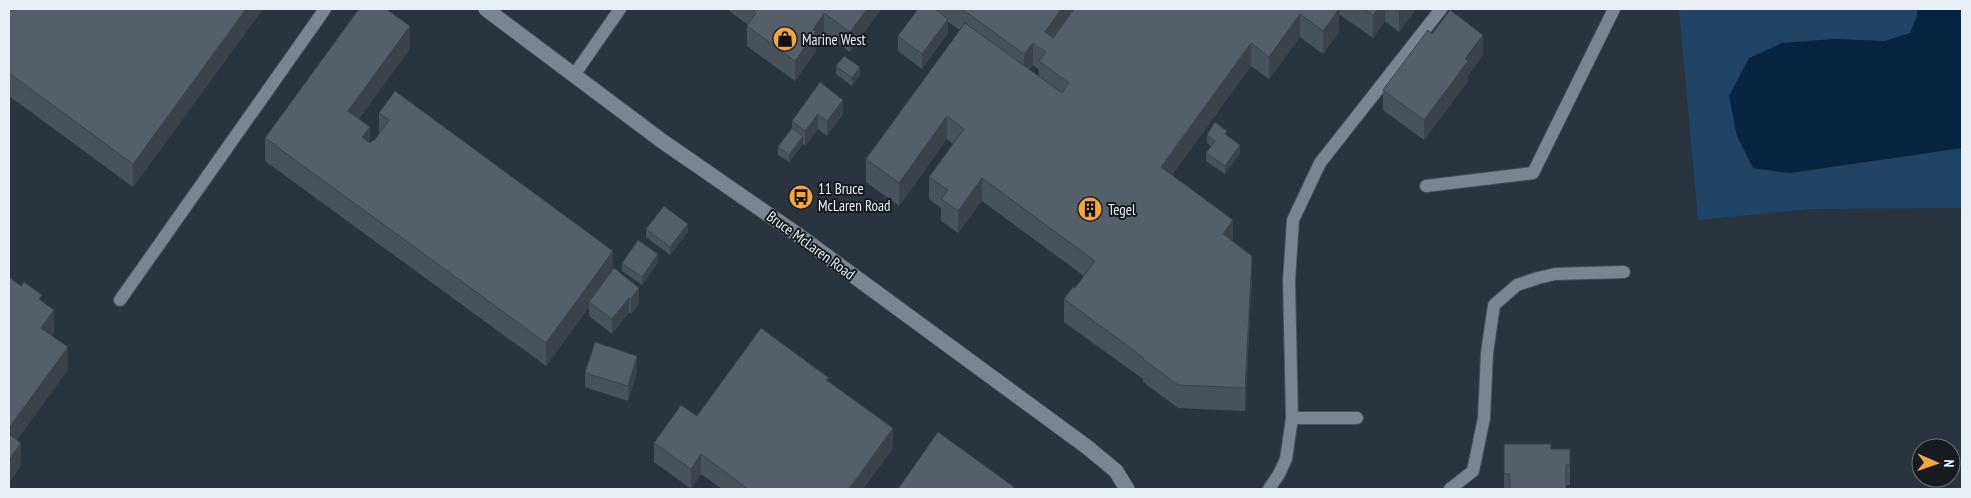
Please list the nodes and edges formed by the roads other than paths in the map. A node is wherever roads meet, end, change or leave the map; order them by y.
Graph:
1 (325, 9) edge
2 (486, 9) edge
3 (620, 9) edge
4 (1441, 9) edge
5 (1614, 9) edge
6 (574, 75) junction
7 (1426, 186) dead end
8 (1624, 272) dead end
9 (120, 300) dead end
10 (1292, 418) junction
11 (1357, 418) dead end
12 (1127, 489) edge
13 (1269, 489) edge
14 (1450, 489) edge

1 - 9 lane
2 - 6 main road, Bruce McLaren Road
3 - 6 lane
4 - 10 lane
5 - 7 lane
6 - 12 main road, Bruce McLaren Road
8 - 14 lane
10 - 11 lane
10 - 13 lane

